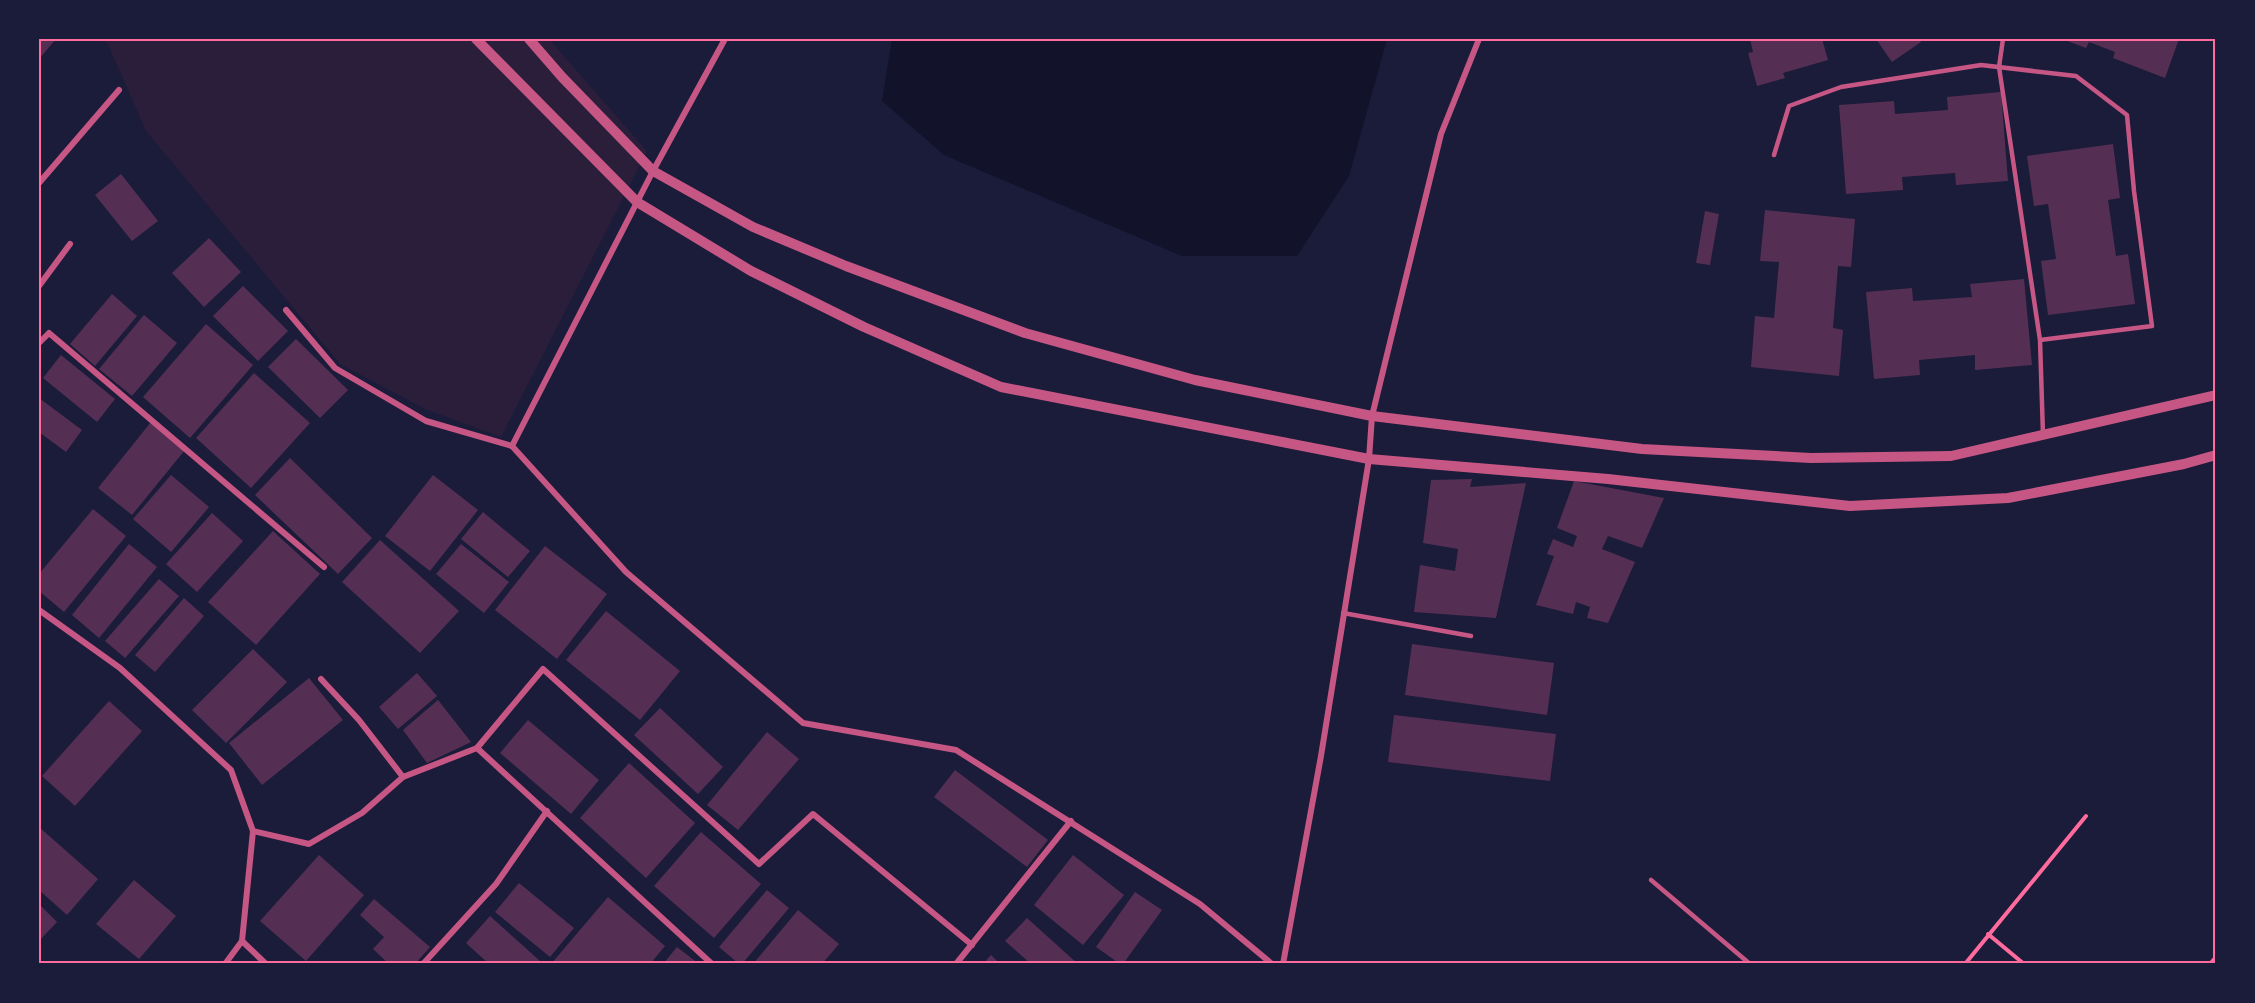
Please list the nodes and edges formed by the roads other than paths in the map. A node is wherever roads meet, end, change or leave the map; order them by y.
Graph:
1 (476, 39) edge
2 (529, 39) edge
3 (725, 39) edge
4 (1479, 39) edge
5 (2003, 39) edge
6 (1999, 67) junction
7 (119, 90) dead end
8 (1774, 155) dead end
9 (653, 171) junction
10 (39, 183) edge
11 (637, 202) junction
12 (70, 244) dead end
13 (39, 285) edge
14 (286, 310) dead end
15 (2040, 340) junction
16 (39, 344) edge
17 (2216, 395) edge
18 (1372, 416) junction
19 (2043, 436) junction
20 (512, 446) junction
21 (2216, 455) edge
22 (1369, 459) junction
23 (324, 567) dead end
24 (39, 610) edge
25 (1343, 613) junction
26 (1471, 636) dead end
27 (321, 679) dead end
28 (477, 748) junction
29 (403, 777) junction
30 (547, 811) junction
31 (1071, 821) junction
32 (253, 831) junction
33 (1651, 880) dead end
34 (242, 941) junction
35 (972, 945) junction
36 (225, 964) edge
37 (266, 964) edge
38 (423, 964) edge
39 (712, 964) edge
40 (956, 964) edge
41 (1272, 964) edge
42 (1283, 964) edge
43 (1750, 964) edge

1 - 11 street
2 - 9 street
3 - 9 street
4 - 18 street
5 - 6 lane
6 - 8 lane
6 - 15 lane
6 - 15 lane
7 - 10 street
9 - 11 street
9 - 18 street
11 - 20 street
11 - 22 street
12 - 13 street
14 - 20 street
15 - 19 lane
16 - 23 street
17 - 19 street
18 - 19 street
18 - 22 street
20 - 31 street
21 - 22 street
22 - 25 street
24 - 32 street
25 - 26 lane
25 - 42 street
27 - 29 street
28 - 29 street
28 - 30 street
28 - 35 street
29 - 32 street
30 - 38 street
30 - 39 street
31 - 35 street
31 - 41 street
32 - 34 street
33 - 43 lane
34 - 36 street
34 - 37 street
35 - 40 street

